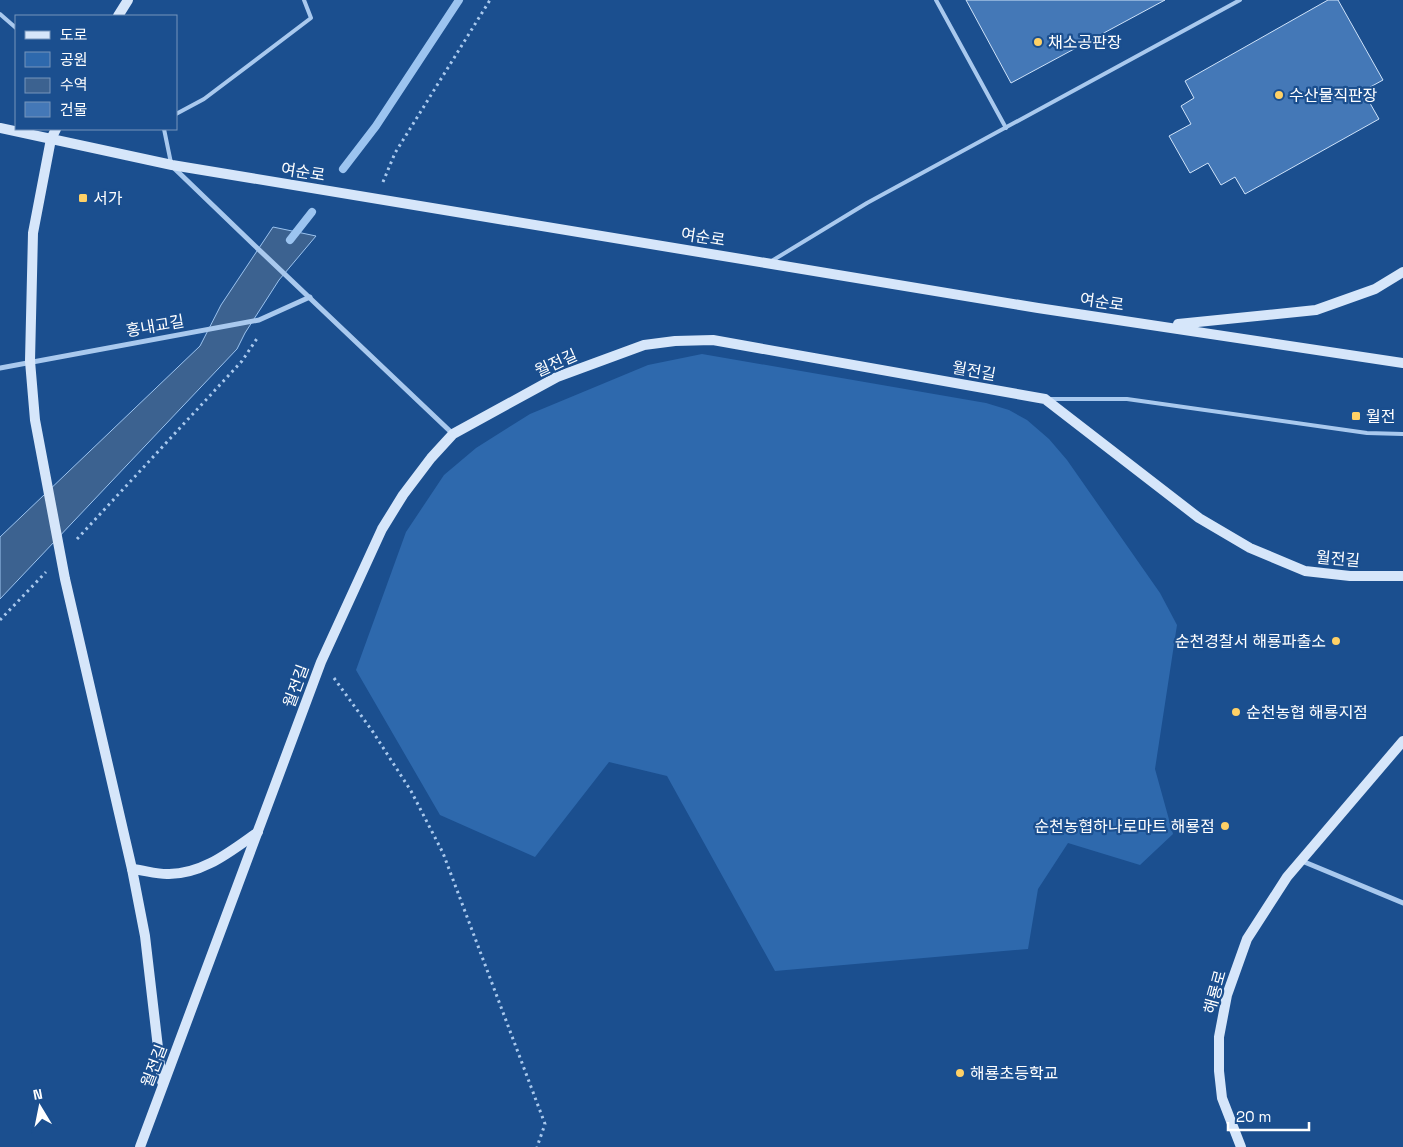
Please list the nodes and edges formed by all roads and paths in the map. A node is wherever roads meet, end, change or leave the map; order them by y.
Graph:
1 (128, 0) edge
2 (304, 0) edge
3 (490, 0) edge
4 (936, 0) edge
5 (1240, 0) edge
6 (0, 14) edge
7 (119, 15) edge
8 (15, 27) edge
9 (178, 113) edge
10 (0, 128) edge
11 (1006, 128) junction
12 (56, 130) edge
13 (164, 130) edge
14 (51, 139) junction
15 (172, 165) junction
16 (376, 199) junction
17 (768, 263) junction
18 (1403, 272) edge
19 (310, 297) junction
20 (266, 318) junction
21 (1164, 326) junction
22 (30, 361) junction
23 (1403, 363) edge
24 (0, 368) edge
25 (1045, 399) junction
26 (453, 434) junction
27 (1403, 434) edge
28 (60, 557) junction
29 (1403, 576) edge
30 (0, 620) edge
31 (321, 662) junction
32 (1403, 741) edge
33 (258, 832) junction
34 (1302, 860) junction
35 (132, 869) junction
36 (1403, 903) edge
37 (163, 1086) junction
38 (140, 1147) edge
39 (537, 1147) edge
40 (1241, 1147) edge

1 - 7 street
2 - 9 lane
3 - 16 path
4 - 11 lane
5 - 11 lane
6 - 8 lane
10 - 14 street, 여순로
11 - 17 lane
12 - 14 street
13 - 15 lane
14 - 15 street, 여순로
14 - 22 street
15 - 16 street, 여순로
15 - 19 street
16 - 17 street, 여순로
17 - 21 street, 여순로
18 - 21 street
19 - 20 street, 홍내교길
19 - 26 street
20 - 22 street, 홍내교길
20 - 28 path
21 - 23 street, 여순로
22 - 24 street, 홍내교길
22 - 28 street
25 - 26 street, 월전길
25 - 27 lane
25 - 29 street, 월전길
26 - 31 street, 월전길
28 - 30 path
28 - 35 street
31 - 33 street, 월전길
31 - 39 path
32 - 34 street, 해룡로
33 - 35 street
33 - 37 street, 월전길
34 - 36 street
34 - 40 street, 해룡로
35 - 37 street
37 - 38 street, 월전길

